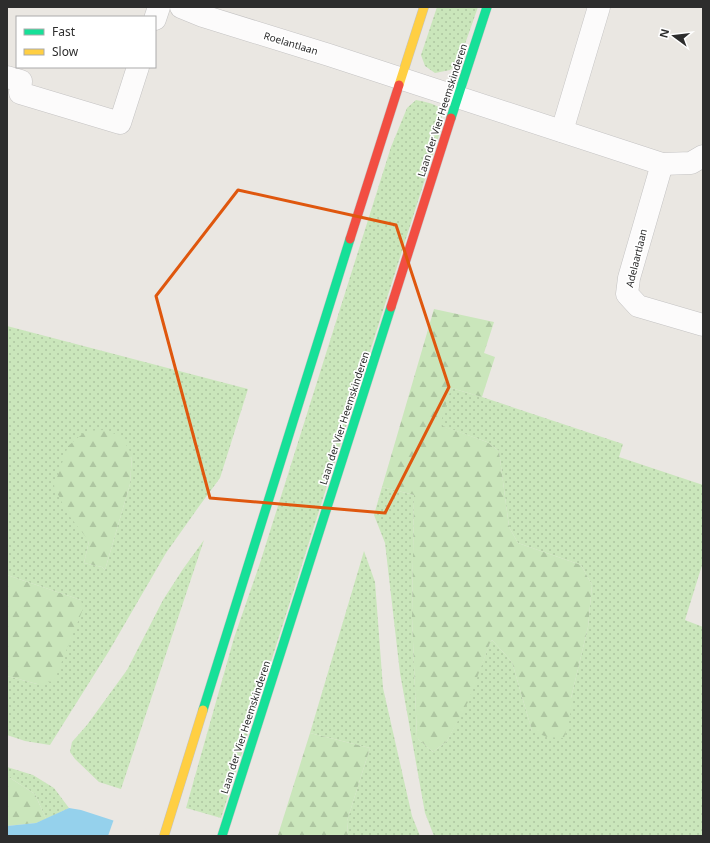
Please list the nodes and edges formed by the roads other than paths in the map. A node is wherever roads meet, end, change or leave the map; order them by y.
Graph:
1 (181, 7) edge
2 (424, 7) edge
3 (487, 7) edge
4 (599, 7) edge
5 (138, 68) edge
6 (7, 77) edge
7 (401, 79) junction
8 (458, 97) junction
9 (562, 131) junction
10 (703, 156) edge
11 (662, 164) junction
12 (703, 325) edge
13 (164, 836) edge
14 (222, 836) edge

1 - 7 street, Roelantlaan
2 - 7 street
3 - 8 street, Laan der Vier Heemskinderen
4 - 9 street
5 - 6 street
7 - 8 street, Roelantlaan
7 - 13 street
8 - 9 street
8 - 14 street, Laan der Vier Heemskinderen
9 - 11 street
10 - 11 street
11 - 12 street, Adelaartlaan

